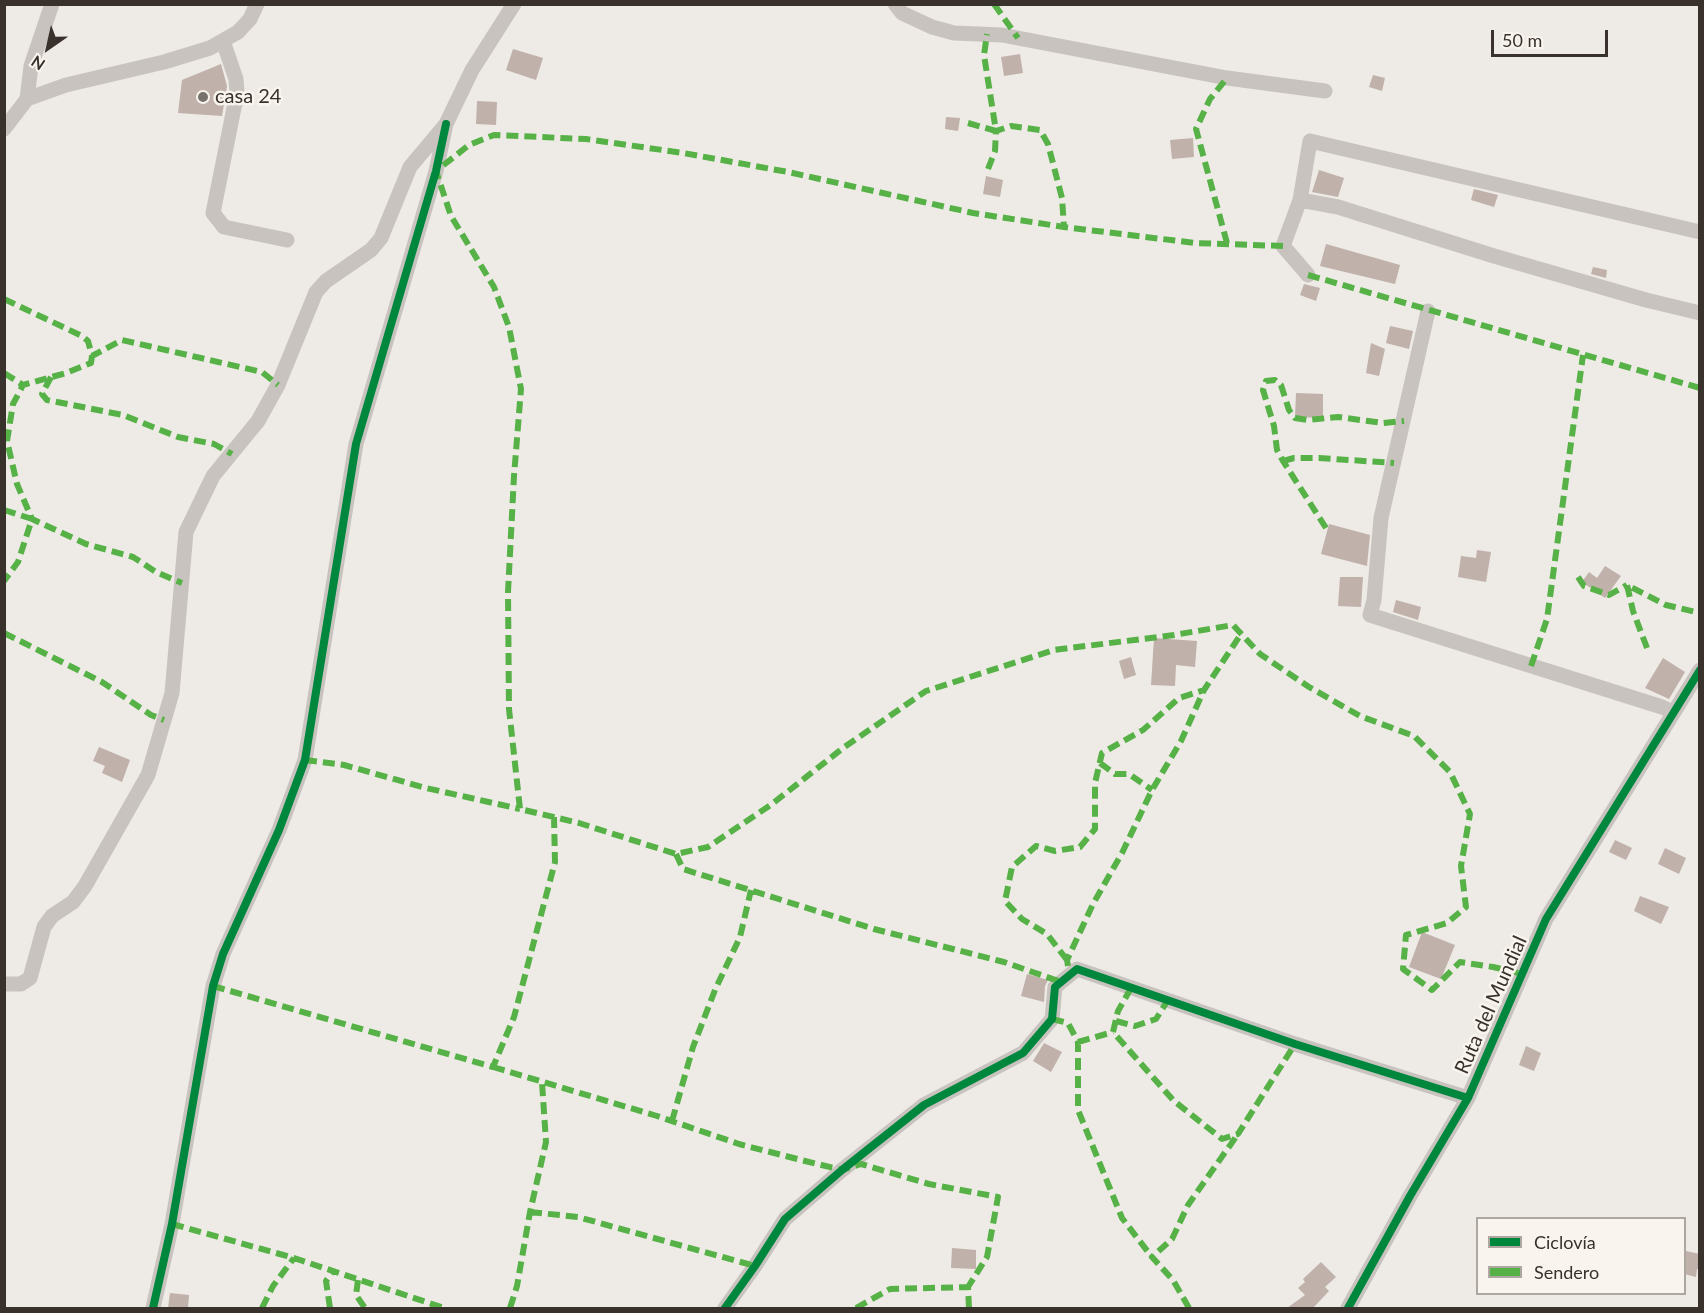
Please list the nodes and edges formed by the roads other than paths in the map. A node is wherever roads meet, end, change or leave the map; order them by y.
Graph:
1 (52, 4) edge
2 (256, 4) edge
3 (514, 4) edge
4 (895, 4) edge
5 (223, 41) junction
6 (1325, 91) dead end
7 (27, 99) junction
8 (446, 124) junction
9 (4, 129) edge
10 (1300, 200) junction
11 (1700, 232) edge
12 (287, 240) dead end
13 (1308, 275) dead end
14 (1428, 310) dead end
15 (1700, 313) edge
16 (1700, 670) edge
17 (1673, 712) junction
18 (4, 984) edge
19 (1468, 1098) junction
20 (153, 1308) edge
21 (725, 1308) edge
22 (1348, 1308) edge

1 - 7 street
2 - 5 street
3 - 8 street
4 - 6 street
5 - 7 street
5 - 12 street
7 - 9 street
8 - 18 street
8 - 20 street
10 - 11 street
10 - 13 street
10 - 15 street
14 - 17 street
16 - 17 street, Ruta del Mundial
17 - 19 street, Ruta del Mundial
19 - 21 street
19 - 22 street, Ruta del Mundial

